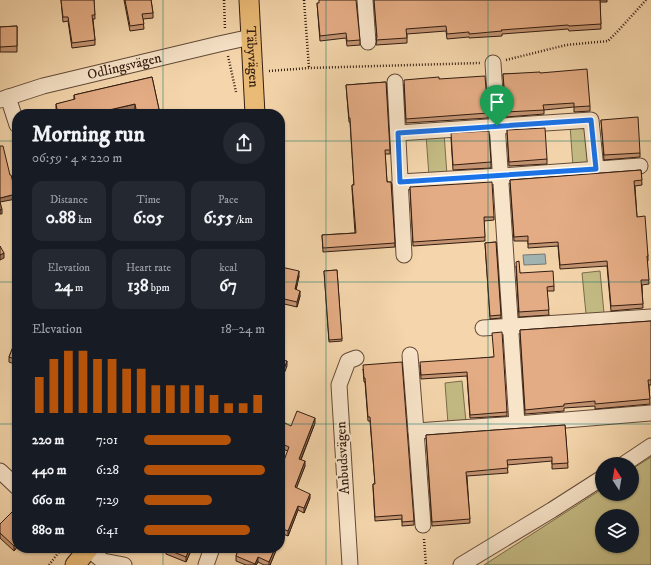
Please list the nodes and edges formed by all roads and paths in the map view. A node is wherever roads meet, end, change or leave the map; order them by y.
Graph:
1 (249, 0) edge
2 (304, 0) edge
3 (365, 0) edge
4 (646, 0) edge
5 (251, 37) junction
6 (368, 42) dead end
7 (493, 63) junction
8 (310, 68) junction
9 (253, 71) junction
10 (395, 82) dead end
11 (4, 98) edge
12 (256, 109) edge
13 (12, 115) edge
14 (497, 126) junction
15 (398, 133) junction
16 (640, 166) dead end
17 (596, 169) junction
18 (501, 176) junction
19 (400, 182) junction
20 (404, 255) dead end
21 (650, 317) edge
22 (511, 326) junction
23 (483, 328) dead end
24 (410, 355) dead end
25 (356, 358) dead end
26 (651, 413) edge
27 (517, 424) junction
28 (416, 431) junction
29 (651, 446) edge
30 (634, 457) edge
31 (0, 471) edge
32 (12, 482) edge
33 (595, 482) edge
34 (423, 525) joint
35 (58, 553) edge
36 (84, 553) edge
37 (94, 553) edge
38 (210, 553) edge
39 (49, 565) edge
40 (75, 565) edge
41 (124, 565) edge
42 (206, 565) edge
43 (350, 565) edge
44 (426, 565) edge
45 (461, 565) edge

1 - 5 main road, Täbyvägen
2 - 8 path
3 - 6 street
4 - 7 path
5 - 9 main road, Täbyvägen
5 - 11 street, Odlingsvägen
7 - 8 path
7 - 14 street
8 - 9 path
9 - 12 main road, Täbyvägen
10 - 15 street
11 - 13 street
14 - 15 street
14 - 17 street
14 - 18 street
15 - 19 street
16 - 17 street
17 - 18 street
18 - 19 street
18 - 22 street
19 - 20 street
21 - 22 street
22 - 23 street
22 - 27 street
24 - 28 street
25 - 43 street, Anbudsvägen
26 - 27 street
27 - 28 street
28 - 34 street
29 - 30 street
31 - 32 street
33 - 45 street
34 - 44 path
35 - 39 path
36 - 40 main road
37 - 41 street
38 - 42 street

